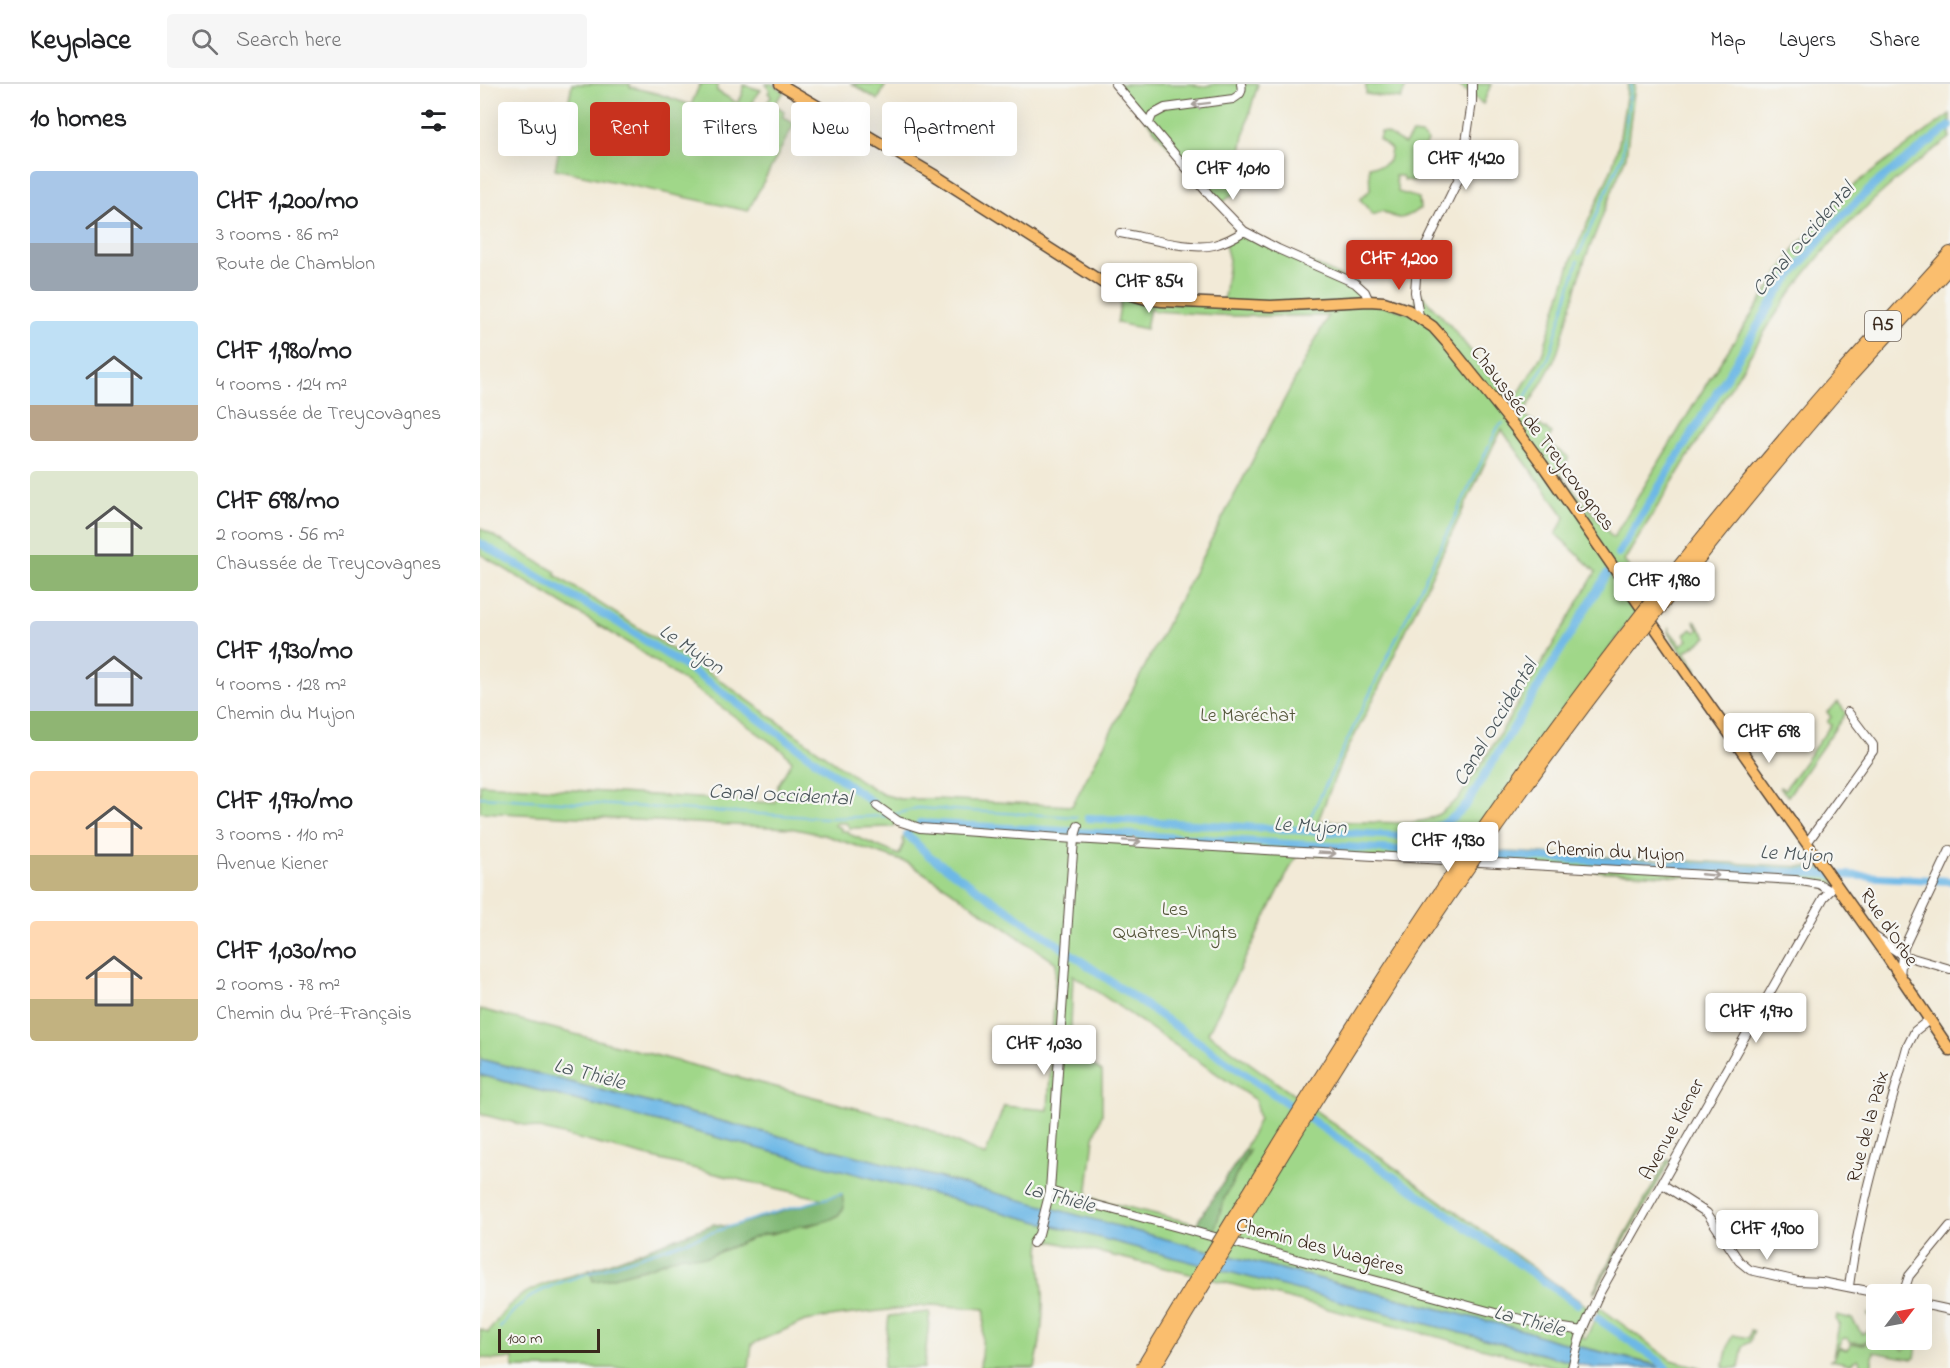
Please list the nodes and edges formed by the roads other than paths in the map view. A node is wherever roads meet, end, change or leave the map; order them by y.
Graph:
1 (780, 84) edge
2 (1115, 84) edge
3 (1241, 84) edge
4 (1472, 84) edge
5 (1149, 123) junction
6 (1244, 231) junction
7 (1120, 232) dead end
8 (1950, 253) edge
9 (1950, 267) edge
10 (1370, 301) junction
11 (1419, 316) junction
12 (1848, 712) dead end
13 (877, 806) dead end
14 (1078, 826) dead end
15 (1074, 839) junction
16 (1807, 843) junction
17 (1950, 850) edge
18 (1947, 863) edge
19 (1833, 885) junction
20 (1870, 933) junction
21 (1902, 955) junction
22 (1888, 958) junction
23 (1950, 969) edge
24 (1900, 976) junction
25 (1929, 1020) junction
26 (1950, 1050) edge
27 (1662, 1184) junction
28 (1049, 1193) junction
29 (1950, 1226) edge
30 (1034, 1243) dead end
31 (1906, 1284) edge
32 (1849, 1286) junction
33 (1866, 1290) edge
34 (1932, 1306) edge
35 (1950, 1310) edge
36 (1582, 1334) junction
37 (1142, 1368) edge
38 (1154, 1368) edge
39 (1572, 1368) edge

1 - 10 main road, Chaussée de Treycovagnes
2 - 5 street
3 -> 5 street
4 - 11 street
5 - 6 street
6 - 7 street
6 - 10 street
8 - 37 highway, A5, bridge
9 - 38 highway, A5, bridge
10 - 11 main road, Chaussée de Treycovagnes
11 - 16 main road, Chaussée de Treycovagnes
12 - 16 street
13 - 15 street, Chemin du Mujon
14 - 15 street
15 -> 19 street, Chemin du Mujon
15 - 28 street
16 - 19 main road, Chaussée de Treycovagnes
17 - 18 street
18 - 21 street
19 - 20 main road, Rue d'Orbe
19 - 27 street, Avenue Kiener
20 - 21 street
20 - 22 main road, Rue d'Orbe
21 - 22 street
21 - 23 street
21 - 24 street
22 - 24 main road, Rue d'Orbe
24 - 25 main road, Rue d'Orbe
25 - 26 main road, Rue d'Orbe
25 - 32 street, Rue de la Paix
27 - 32 street
27 - 36 street, Avenue Kiener
28 - 30 street
28 - 36 street, Chemin des Vuagères
29 - 31 street
32 - 33 street
34 - 35 street
36 - 39 street, Avenue Kiener

